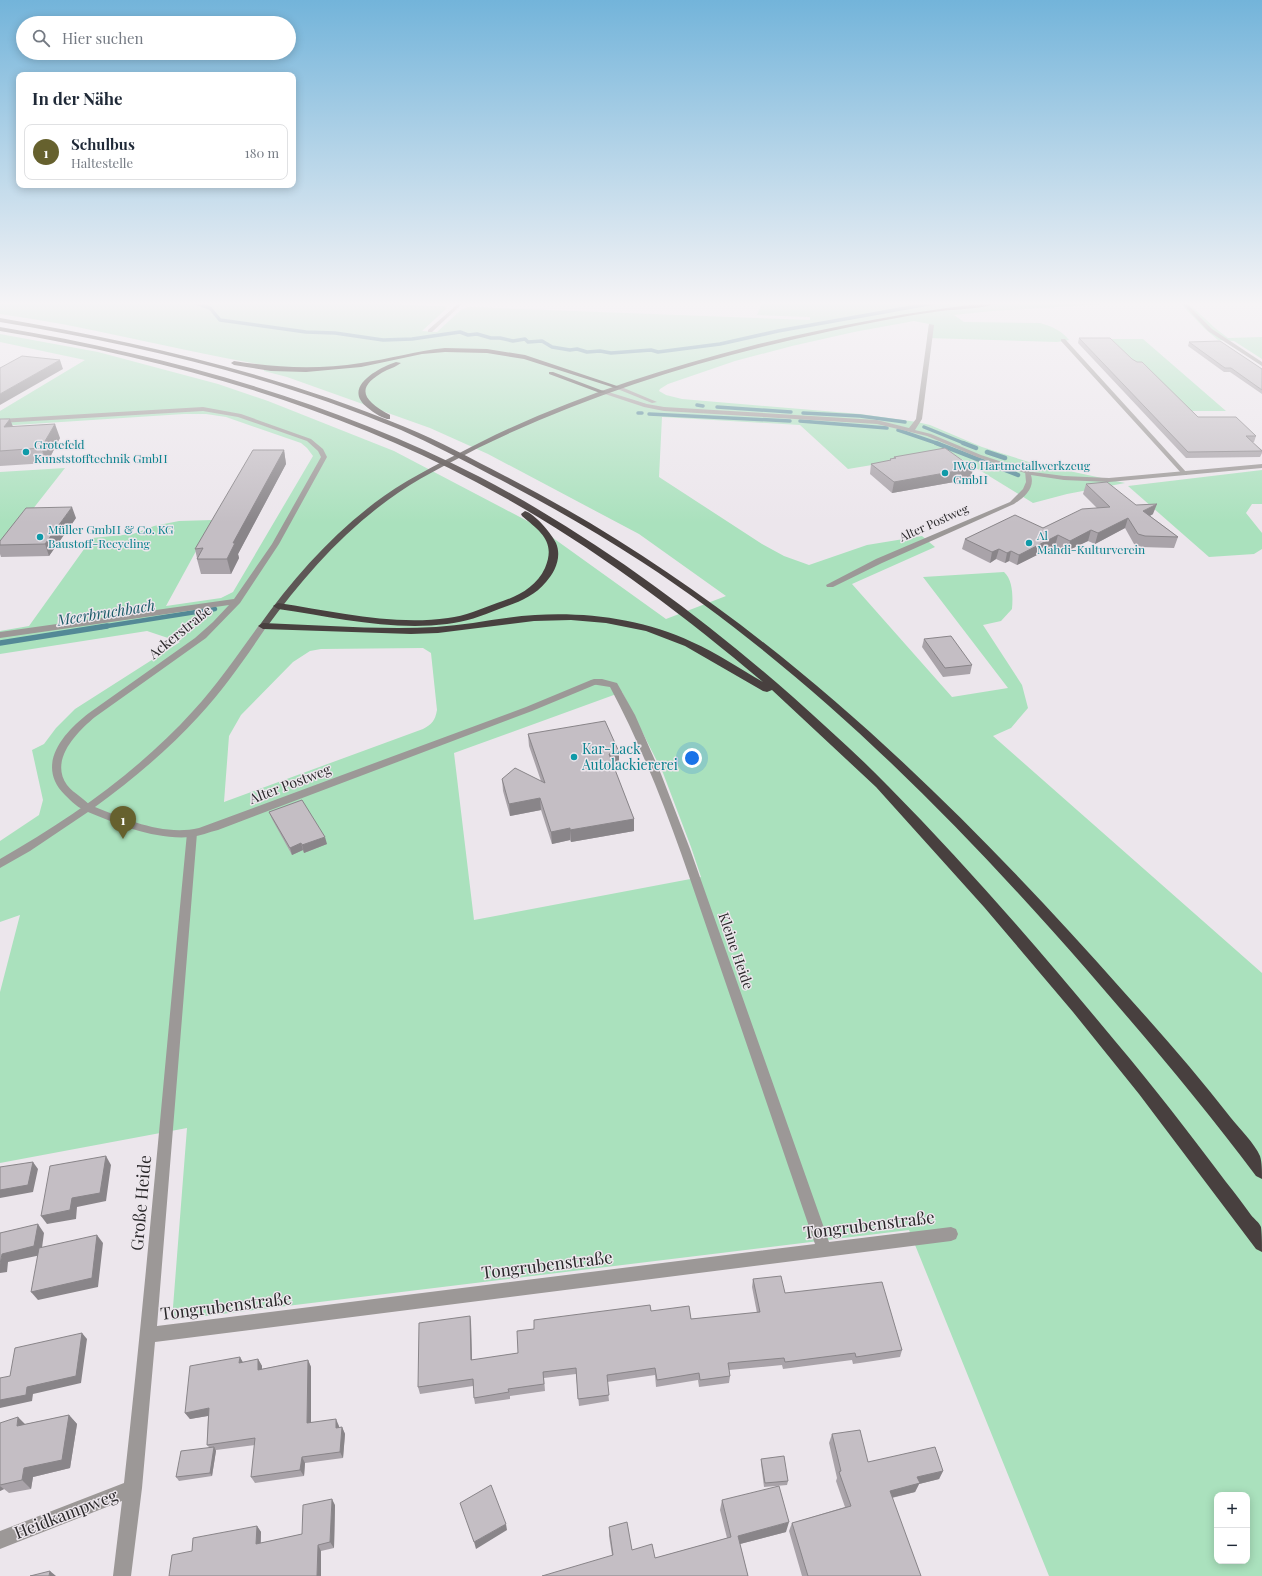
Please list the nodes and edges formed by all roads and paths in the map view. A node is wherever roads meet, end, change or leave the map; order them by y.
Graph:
1 (219, 377) edge
2 (258, 377) edge
3 (371, 377) edge
4 (558, 377) edge
5 (585, 377) edge
6 (649, 377) edge
7 (924, 377) edge
8 (1096, 377) edge
9 (617, 387) junction
10 (602, 392) junction
11 (699, 411) junction
12 (0, 421) edge
13 (912, 429) junction
14 (406, 430) junction
15 (1262, 466) edge
16 (1027, 472) junction
17 (1185, 474) junction
18 (503, 495) junction
19 (830, 584) dead end
20 (237, 601) junction
21 (278, 606) junction
22 (263, 626) junction
23 (0, 635) edge
24 (594, 682) joint
25 (795, 704) junction
26 (87, 808) junction
27 (192, 833) junction
28 (0, 864) edge
29 (1262, 1171) edge
30 (951, 1234) dead end
31 (1262, 1243) edge
32 (824, 1250) junction
33 (148, 1335) junction
34 (133, 1488) junction
35 (0, 1540) edge
36 (122, 1576) edge

1 - 18 highway
2 - 14 highway
3 - 14 highway
4 - 10 highway
5 - 9 highway
6 - 9 main road
7 - 13 street
8 - 17 street
9 - 10 main road
9 - 11 street
10 - 11 street
10 - 21 main road
11 - 13 street
12 - 20 street, Ackerstraße
13 - 16 street
14 - 29 highway
15 - 17 street
16 - 17 street
16 - 19 street, Alter Postweg
18 - 21 highway
18 - 25 highway
20 - 23 street
20 - 26 street, Ackerstraße
21 - 22 main road
22 - 25 highway
22 - 26 street
24 - 27 street, Alter Postweg
24 - 32 street, Kleine Heide
25 - 31 highway
26 - 27 street, Alter Postweg
26 - 28 street
27 - 33 street, Große Heide
30 - 32 street, Tongrubenstraße
32 - 33 street, Tongrubenstraße
33 - 34 street, Große Heide
34 - 35 street, Heidkampweg
34 - 36 street, Große Heide

